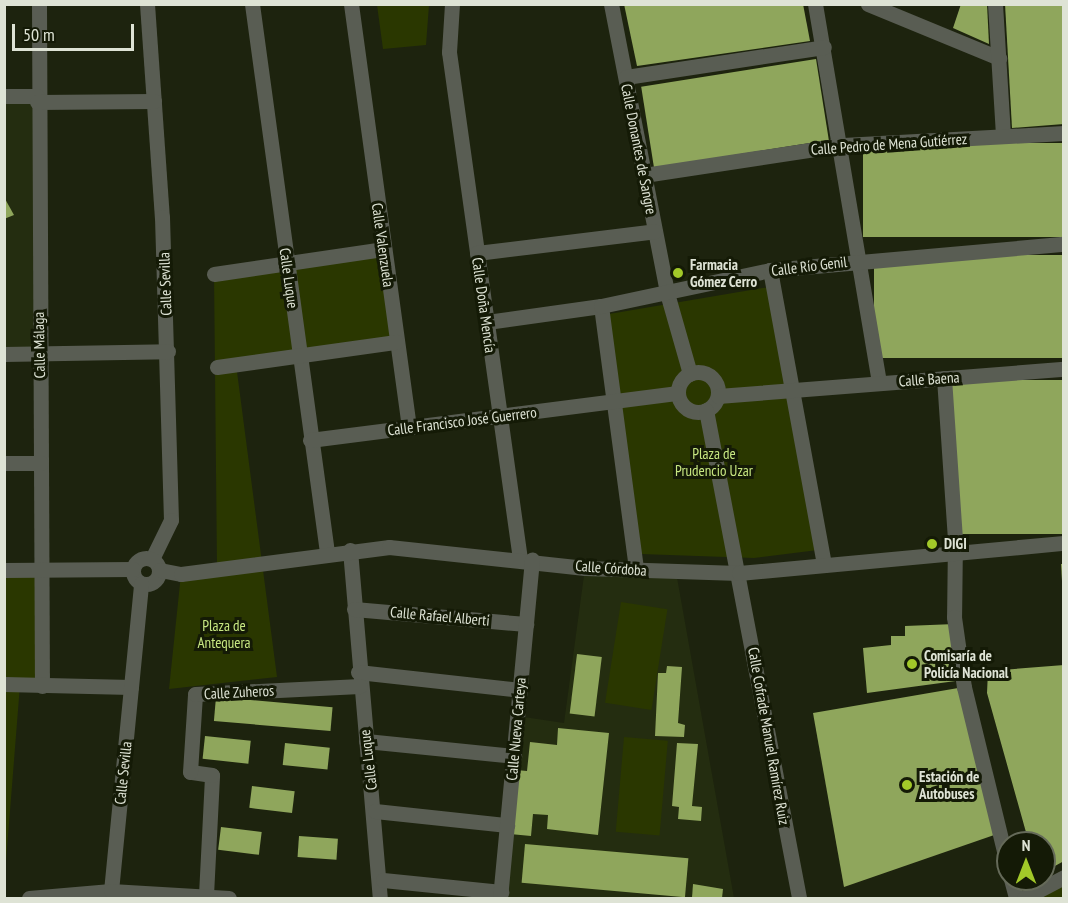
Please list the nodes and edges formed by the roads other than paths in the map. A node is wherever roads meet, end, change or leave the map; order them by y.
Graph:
1 (39, 4) edge
2 (147, 4) edge
3 (252, 4) edge
4 (351, 4) edge
5 (452, 4) edge
6 (610, 4) edge
7 (815, 4) edge
8 (868, 4) edge
9 (995, 4) edge
10 (824, 47) junction
11 (999, 58) junction
12 (626, 77) junction
13 (4, 96) edge
14 (37, 99) junction
15 (154, 101) junction
16 (1064, 133) edge
17 (1003, 136) junction
18 (843, 145) junction
19 (644, 175) junction
20 (655, 231) junction
21 (1064, 244) edge
22 (384, 249) junction
23 (477, 253) junction
24 (861, 259) junction
25 (287, 263) junction
26 (770, 270) junction
27 (213, 274) dead end
28 (667, 293) junction
29 (601, 306) junction
30 (487, 322) junction
31 (396, 342) junction
32 (168, 351) junction
33 (4, 354) edge
34 (39, 354) junction
35 (300, 356) junction
36 (217, 367) dead end
37 (1064, 369) edge
38 (690, 374) junction
39 (944, 378) junction
40 (879, 383) junction
41 (795, 391) junction
42 (678, 393) junction
43 (718, 396) junction
44 (614, 402) junction
45 (706, 410) junction
46 (499, 417) junction
47 (409, 427) junction
48 (310, 440) junction
49 (4, 463) edge
50 (41, 463) junction
51 (1064, 543) edge
52 (350, 550) junction
53 (327, 552) junction
54 (951, 553) junction
55 (526, 559) junction
56 (156, 565) junction
57 (824, 565) junction
58 (636, 569) junction
59 (4, 570) edge
60 (41, 570) junction
61 (739, 573) junction
62 (137, 576) junction
63 (354, 609) junction
64 (526, 624) junction
65 (359, 679) junction
66 (4, 684) edge
67 (42, 686) junction
68 (131, 687) junction
69 (520, 690) junction
70 (366, 741) junction
71 (514, 756) junction
72 (375, 811) junction
73 (507, 825) junction
74 (999, 831) edge
75 (1064, 877) edge
76 (382, 880) junction
77 (111, 891) junction
78 (206, 895) junction
79 (501, 895) edge
80 (28, 898) edge
81 (229, 898) edge
82 (380, 898) edge
83 (799, 898) edge
84 (1024, 898) edge

1 - 14 street, Calle Málaga
2 - 15 street, Calle Sevilla
3 - 25 street, Calle Luque
4 - 22 street, Calle Valenzuela
5 - 23 street, Calle Doña Mencía
6 - 12 street, Calle Donantes de Sangre
7 - 10 street
8 - 11 street
9 - 11 street
10 - 12 street
10 - 18 street
11 - 17 street
12 - 19 street, Calle Donantes de Sangre
13 - 14 street
14 - 15 street
14 - 34 street, Calle Málaga
15 - 32 street, Calle Sevilla
16 - 17 street, Calle Pedro de Mena Gutiérrez
17 - 18 street, Calle Pedro de Mena Gutiérrez
18 - 19 street, Calle Pedro de Mena Gutiérrez
18 - 24 street
19 - 20 street, Calle Donantes de Sangre
20 - 23 street
20 - 28 street, Calle Donantes de Sangre
21 - 24 street, Calle Río Genil
22 - 25 street
22 - 31 street, Calle Valenzuela
23 - 30 street, Calle Doña Mencía
24 - 26 street, Calle Río Genil
24 - 40 street
25 - 27 street
25 - 35 street, Calle Luque
26 - 28 street, Calle Río Genil
26 - 41 street
28 - 29 street, Calle Río Genil
28 - 38 street, Calle Donantes de Sangre
29 - 30 street, Calle Río Genil
29 - 44 street
30 - 46 street, Calle Doña Mencía
31 - 35 street
31 - 47 street, Calle Valenzuela
32 - 34 street
32 - 56 street, Calle Sevilla
33 - 34 street
34 - 50 street, Calle Málaga
35 - 36 street
35 - 48 street, Calle Luque
37 - 39 street, Calle Baena
38 - 42 street
38 - 43 street
39 - 40 street, Calle Baena
39 - 54 street
40 - 41 street, Calle Baena
41 - 43 street, Calle Baena
41 - 57 street
42 - 44 street, Calle Francisco José Guerrero
42 - 45 street
43 - 45 street
44 - 46 street, Calle Francisco José Guerrero
44 - 58 street
45 - 61 street
46 - 47 street, Calle Francisco José Guerrero
46 - 55 street, Calle Doña Mencía
47 - 48 street, Calle Francisco José Guerrero
48 - 53 street, Calle Luque
49 - 50 street
50 - 60 street, Calle Málaga
51 - 54 street, Calle Córdoba
52 - 53 street, Calle Córdoba
52 - 55 street, Calle Córdoba
52 - 63 street, Calle Luque
53 - 56 street, Calle Córdoba
54 - 57 street, Calle Córdoba
54 - 74 street
55 - 58 street, Calle Córdoba
55 - 64 street, Calle Nueva Carteya
56 - 62 street
56 - 62 street
57 - 61 street, Calle Córdoba
58 - 61 street, Calle Córdoba
59 - 60 street
60 - 62 street
60 - 67 street, Calle Málaga
61 - 83 street, Calle Cofrade Manuel Ramírez Ruiz
62 - 68 street, Calle Sevilla
63 - 64 street, Calle Rafael Alberti
63 - 65 street, Calle Luque
64 - 69 street, Calle Nueva Carteya
65 - 69 street
65 - 70 street, Calle Luque
65 - 78 street, Calle Zuheros
66 - 67 street
67 - 68 street
68 - 77 street, Calle Sevilla
69 - 71 street, Calle Nueva Carteya
70 - 71 street
70 - 72 street, Calle Luque
71 - 73 street, Calle Nueva Carteya
72 - 73 street
72 - 76 street, Calle Luque
73 - 79 street, Calle Nueva Carteya
75 - 84 street
76 - 79 street
76 - 82 street, Calle Luque
77 - 78 street
77 - 80 street
78 - 81 street

